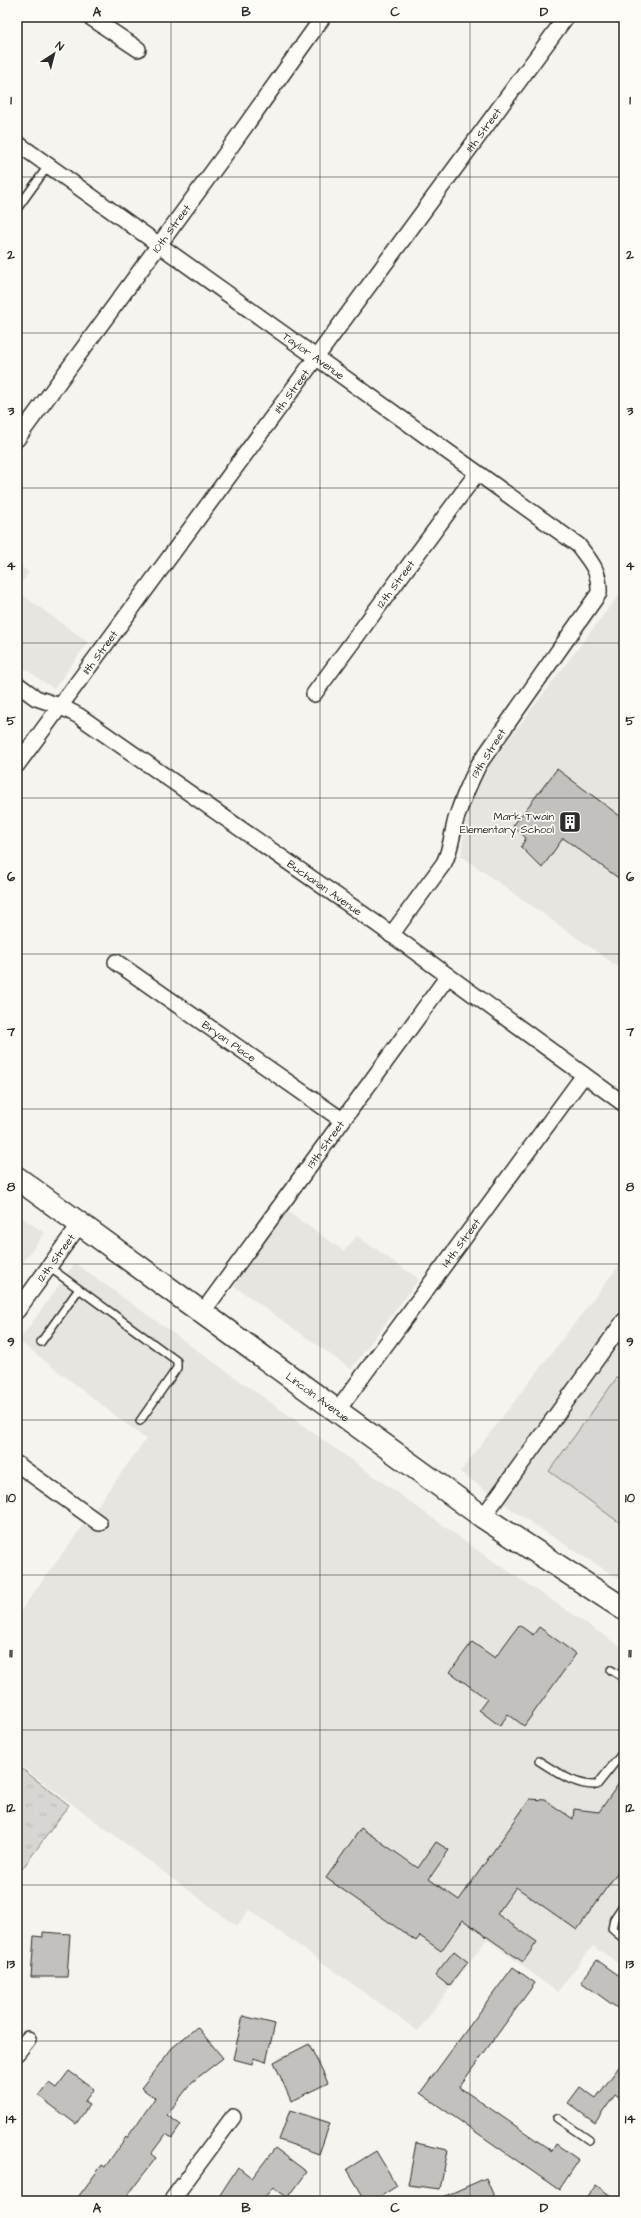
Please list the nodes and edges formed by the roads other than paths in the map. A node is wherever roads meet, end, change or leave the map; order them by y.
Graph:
1 (90, 17) edge
2 (323, 17) edge
3 (566, 17) edge
4 (138, 49) dead end
5 (17, 143) edge
6 (48, 166) junction
7 (17, 209) edge
8 (160, 246) junction
9 (316, 358) junction
10 (17, 439) edge
11 (477, 473) junction
12 (600, 579) joint
13 (17, 684) edge
14 (314, 694) dead end
15 (60, 706) junction
16 (17, 765) edge
17 (391, 935) junction
18 (116, 962) dead end
19 (448, 976) junction
20 (584, 1075) junction
21 (624, 1104) edge
22 (342, 1120) junction
23 (17, 1178) edge
24 (80, 1224) junction
25 (48, 1267) junction
26 (79, 1289) junction
27 (17, 1311) edge
28 (202, 1312) junction
29 (624, 1321) edge
30 (41, 1342) dead end
31 (337, 1411) junction
32 (140, 1421) dead end
33 (17, 1464) edge
34 (483, 1517) junction
35 (99, 1523) dead end
36 (624, 1609) edge
37 (611, 1670) dead end
38 (624, 1678) edge
39 (624, 1751) edge
40 (539, 1761) dead end
41 (624, 1904) edge
42 (624, 1939) edge
43 (28, 2038) dead end
44 (17, 2053) edge
45 (233, 2117) dead end
46 (557, 2118) dead end
47 (589, 2140) dead end
48 (171, 2201) edge

1 - 4 street
2 - 8 street, 10th Street
3 - 9 street, 11th Street
5 - 6 street, Taylor Avenue
6 - 7 lane
6 - 8 street, Taylor Avenue
8 - 9 street, Taylor Avenue
8 - 10 street, 10th Street
9 - 11 street, Taylor Avenue
9 - 15 street, 11th Street
11 - 12 street, Taylor Avenue
11 - 14 street, 12th Street
12 - 17 street, 13th Street
13 - 15 street, Buchanan Avenue
15 - 16 street, 11th Street
15 - 17 street, Buchanan Avenue
17 - 19 street, Buchanan Avenue
18 - 22 street, Bryan Place
19 - 20 street, Buchanan Avenue
19 - 22 street, 13th Street
20 - 21 street, Buchanan Avenue
20 - 31 street, 14th Street
22 - 28 street, 13th Street
23 - 24 main road, Lincoln Avenue
24 - 25 street, 12th Street
24 - 28 main road, Lincoln Avenue
25 - 26 lane
25 - 27 street, 12th Street
26 - 30 lane
26 - 32 lane
28 - 31 main road, Lincoln Avenue
29 - 34 street
31 - 34 main road, Lincoln Avenue
33 - 35 street
34 - 36 main road, Lincoln Avenue
37 - 38 lane
39 - 40 lane
41 - 42 lane
43 - 44 street
45 - 48 street
46 - 47 lane

